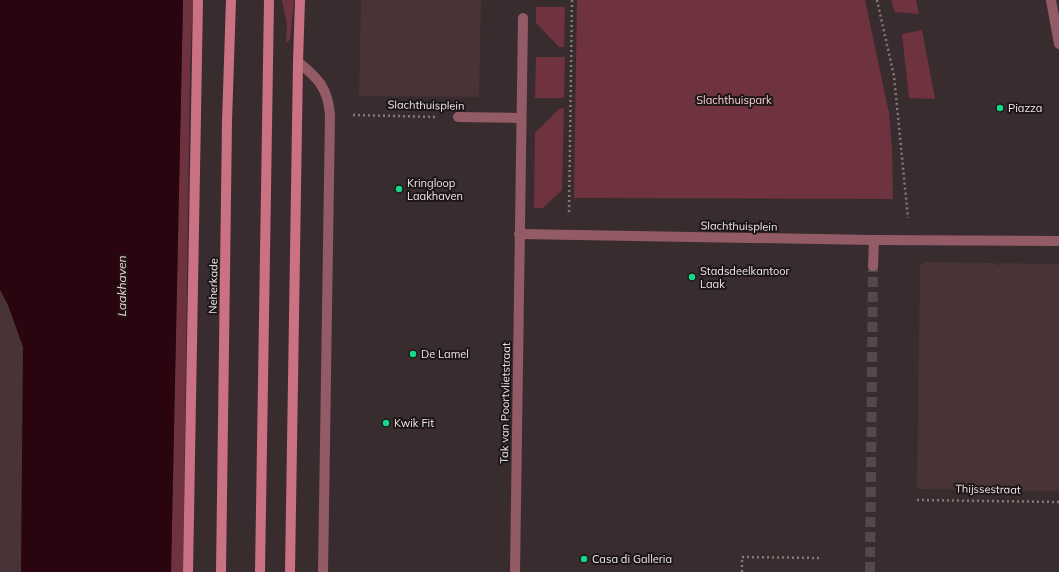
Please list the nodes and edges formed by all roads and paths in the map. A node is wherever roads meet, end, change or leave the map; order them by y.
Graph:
1 (198, 0) edge
2 (231, 0) edge
3 (269, 0) edge
4 (300, 0) edge
5 (572, 0) edge
6 (877, 0) edge
7 (1051, 0) edge
8 (523, 18) dead end
9 (1059, 44) edge
10 (298, 62) junction
11 (330, 115) junction
12 (458, 117) joint
13 (521, 118) junction
14 (519, 234) junction
15 (568, 234) junction
16 (874, 240) junction
17 (910, 240) junction
18 (1059, 241) edge
19 (873, 266) tunnel mouth
20 (917, 500) dead end
21 (1059, 502) edge
22 (819, 558) dead end
23 (188, 572) edge
24 (221, 572) edge
25 (260, 572) edge
26 (290, 572) edge
27 (323, 572) edge
28 (515, 572) edge
29 (742, 572) edge

1 - 23 main road
2 - 24 main road, Neherkade
3 - 25 main road
4 - 10 main road
5 - 15 path
6 - 17 path
7 - 9 street
8 - 13 street
10 - 11 street
10 - 26 main road
11 - 12 path, Slachthuisplein
11 - 27 street
12 - 13 street, Slachthuisplein
13 - 14 street
14 - 15 street, Slachthuisplein
14 - 28 street, Tak van Poortvlietstraat
15 - 16 street, Slachthuisplein
16 - 17 street, Slachthuisplein
16 - 19 street
17 - 18 street, Slachthuisplein
20 - 21 path, Thijssestraat
22 - 29 path

